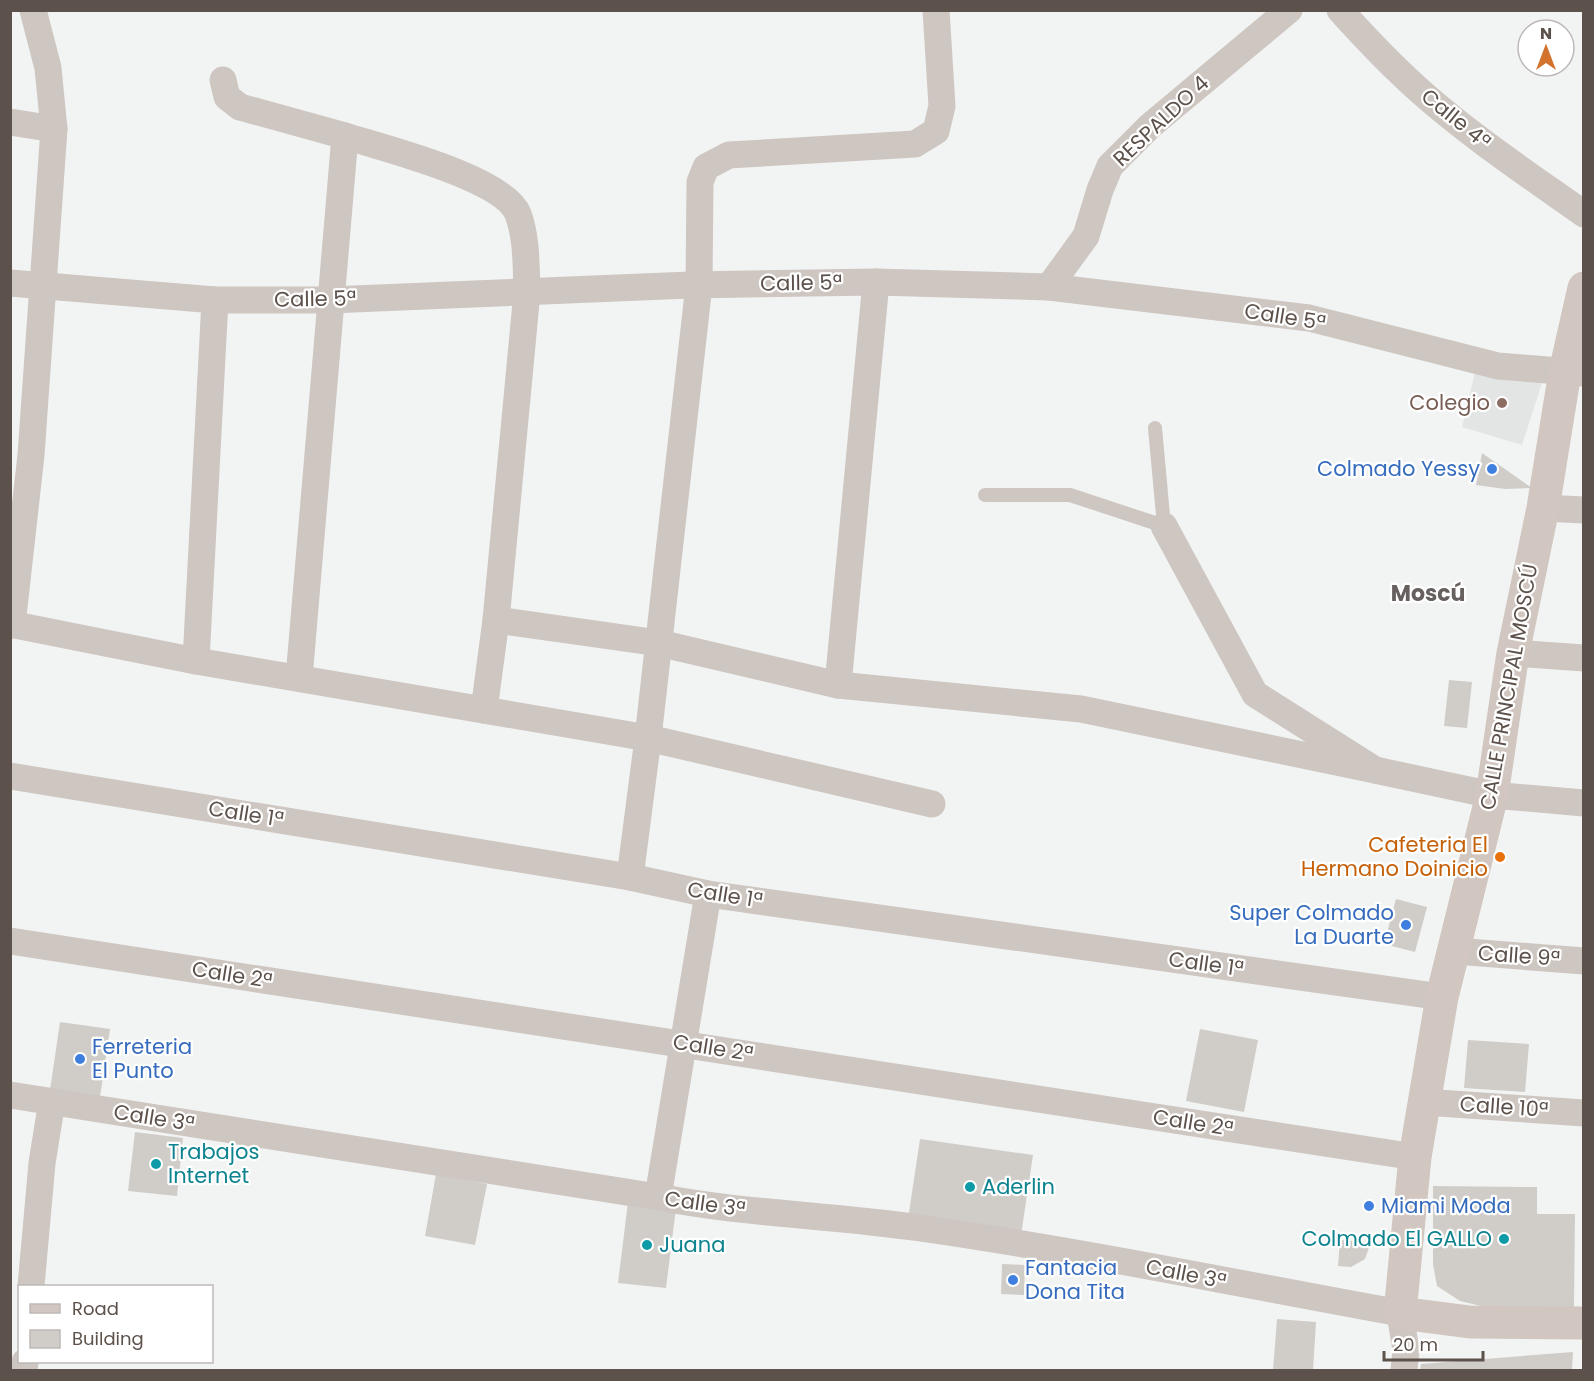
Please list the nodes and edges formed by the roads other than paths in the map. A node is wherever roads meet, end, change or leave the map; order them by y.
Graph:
1 (33, 10) edge
2 (936, 10) edge
3 (1289, 10) edge
4 (1340, 10) edge
5 (223, 80) dead end
6 (10, 122) edge
7 (54, 129) junction
8 (345, 136) junction
9 (1584, 214) edge
10 (876, 282) junction
11 (10, 283) edge
12 (699, 285) junction
13 (43, 287) junction
14 (1049, 287) junction
15 (1584, 288) edge
16 (527, 292) junction
17 (215, 300) junction
18 (330, 300) junction
19 (1574, 373) edge
20 (1155, 428) dead end
21 (21, 453) edge
22 (986, 495) dead end
23 (1543, 507) junction
24 (1584, 510) edge
25 (1164, 526) junction
26 (495, 620) junction
27 (11, 625) edge
28 (659, 643) junction
29 (1513, 653) junction
30 (1584, 658) edge
31 (196, 661) junction
32 (299, 678) junction
33 (838, 685) junction
34 (484, 710) junction
35 (648, 738) junction
36 (1374, 771) junction
37 (10, 776) edge
38 (1492, 795) junction
39 (1584, 803) edge
40 (932, 804) dead end
41 (630, 877) junction
42 (708, 894) junction
43 (10, 941) edge
44 (1455, 951) junction
45 (1584, 960) edge
46 (1443, 997) junction
47 (683, 1044) junction
48 (10, 1095) edge
49 (52, 1101) junction
50 (1424, 1102) junction
51 (1584, 1113) edge
52 (1415, 1157) junction
53 (658, 1197) junction
54 (31, 1285) edge
55 (1400, 1313) junction
56 (1584, 1323) edge
57 (1404, 1371) edge

1 - 7 street
2 - 12 street
3 - 14 street, RESPALDO 4
4 - 9 street, Calle 4ª
5 - 8 street
6 - 7 street
7 - 13 street
8 - 16 street
8 - 18 street
10 - 12 street, Calle 5ª
10 - 14 street, Calle 5ª
10 - 33 street
11 - 13 street, Calle 5ª
12 - 16 street, Calle 5ª
12 - 28 street
13 - 17 street, Calle 5ª
13 - 21 street
14 - 19 street, Calle 5ª
15 - 19 street, CALLE PRINCIPAL MOSCÚ
16 - 18 street, Calle 5ª
16 - 26 street
17 - 18 street, Calle 5ª
17 - 31 street
18 - 32 street
19 - 23 street, CALLE PRINCIPAL MOSCÚ
20 - 25 lane
21 - 27 street
22 - 25 lane
23 - 24 street
23 - 29 street, CALLE PRINCIPAL MOSCÚ
25 - 36 street
26 - 28 street
26 - 34 street
27 - 31 street
28 - 33 street
28 - 35 street
29 - 30 street
29 - 38 street, CALLE PRINCIPAL MOSCÚ
31 - 32 street
32 - 34 street
33 - 36 street
34 - 35 street
35 - 40 street
35 - 41 street
36 - 38 street
37 - 41 street, Calle 1ª
38 - 39 street
38 - 44 street, CALLE PRINCIPAL MOSCÚ
41 - 42 street, Calle 1ª
42 - 46 street, Calle 1ª
42 - 47 street
43 - 47 street, Calle 2ª
44 - 45 street, Calle 9ª
44 - 46 street, CALLE PRINCIPAL MOSCÚ
46 - 50 street, CALLE PRINCIPAL MOSCÚ
47 - 52 street, Calle 2ª
47 - 53 street
48 - 49 street, Calle 3ª
49 - 53 street, Calle 3ª
49 - 54 street
50 - 51 street, Calle 10ª
50 - 52 street, CALLE PRINCIPAL MOSCÚ
52 - 55 street, CALLE PRINCIPAL MOSCÚ
53 - 55 street, Calle 3ª
55 - 56 street
55 - 57 street, CALLE PRINCIPAL MOSCÚ

